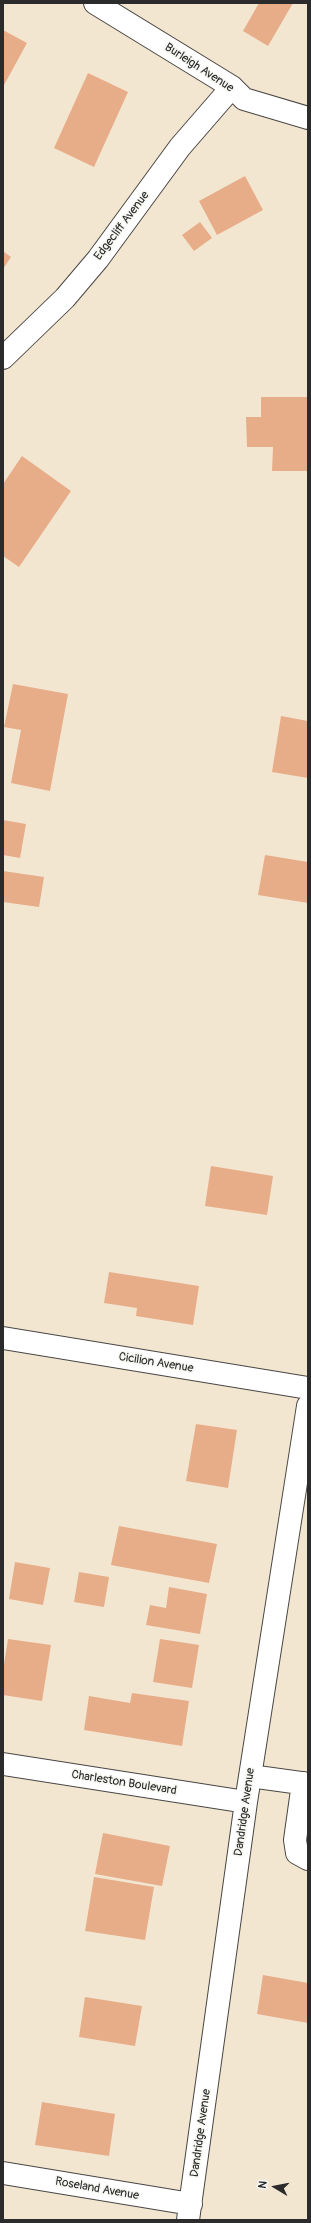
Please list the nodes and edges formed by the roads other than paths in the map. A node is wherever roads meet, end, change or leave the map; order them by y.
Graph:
1 (95, 3) edge
2 (232, 87) junction
3 (308, 118) edge
4 (3, 358) edge
5 (3, 1338) edge
6 (308, 1388) edge
7 (308, 1406) edge
8 (307, 1427) edge
9 (3, 1764) edge
10 (250, 1776) junction
11 (306, 1784) edge
12 (246, 1802) junction
13 (308, 1859) edge
14 (3, 2173) edge
15 (190, 2212) edge

1 - 2 street, Burleigh Avenue
2 - 3 street, Burleigh Avenue
2 - 4 street, Edgecliff Avenue
5 - 6 street, Cicilion Avenue
7 - 8 street, Dandridge Avenue
8 - 10 street, Dandridge Avenue
9 - 12 street, Charleston Boulevard
10 - 11 street
10 - 12 street, Dandridge Avenue
11 - 13 street
12 - 15 street, Dandridge Avenue
14 - 15 street, Roseland Avenue

